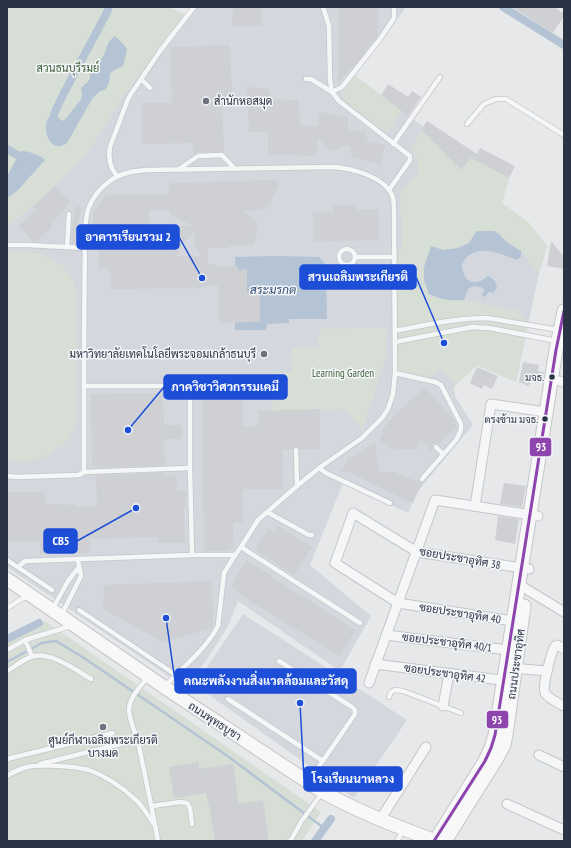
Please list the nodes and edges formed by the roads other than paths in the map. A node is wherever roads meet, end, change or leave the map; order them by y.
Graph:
1 (194, 7) edge
2 (323, 7) edge
3 (394, 7) edge
4 (440, 76) dead end
5 (141, 79) junction
6 (306, 79) dead end
7 (150, 88) dead end
8 (332, 92) junction
9 (467, 124) dead end
10 (564, 135) edge
11 (393, 144) junction
12 (179, 169) junction
13 (236, 169) junction
14 (117, 176) junction
15 (389, 190) junction
16 (69, 214) dead end
17 (85, 239) junction
18 (142, 239) dead end
19 (7, 245) edge
20 (67, 248) junction
21 (85, 248) junction
22 (355, 257) dead end
23 (395, 257) junction
24 (564, 311) edge
25 (395, 331) junction
26 (561, 336) edge
27 (395, 342) junction
28 (564, 353) edge
29 (395, 373) junction
30 (562, 381) edge
31 (84, 386) junction
32 (546, 412) junction
33 (436, 447) dead end
34 (296, 450) dead end
35 (443, 454) junction
36 (190, 468) junction
37 (319, 468) junction
38 (84, 472) junction
39 (7, 476) edge
40 (422, 480) dead end
41 (297, 486) junction
42 (390, 503) dead end
43 (475, 506) junction
44 (267, 512) junction
45 (533, 515) junction
46 (312, 535) dead end
47 (241, 547) junction
48 (417, 552) junction
49 (192, 555) junction
50 (235, 555) junction
51 (7, 560) edge
52 (78, 560) junction
53 (18, 567) junction
54 (79, 567) junction
55 (525, 569) junction
56 (7, 579) edge
57 (522, 586) junction
58 (52, 590) dead end
59 (29, 594) junction
60 (398, 603) junction
61 (7, 608) edge
62 (79, 610) dead end
63 (564, 612) edge
64 (56, 613) junction
65 (517, 622) junction
66 (360, 623) dead end
67 (74, 625) junction
68 (386, 635) junction
69 (25, 640) junction
70 (564, 649) edge
71 (7, 650) edge
72 (508, 650) junction
73 (31, 654) junction
74 (279, 661) dead end
75 (375, 664) junction
76 (511, 668) junction
77 (7, 671) edge
78 (547, 671) junction
79 (449, 674) junction
80 (176, 675) junction
81 (148, 676) junction
82 (91, 679) dead end
83 (509, 681) junction
84 (369, 682) dead end
85 (164, 687) junction
86 (389, 697) dead end
87 (228, 700) dead end
88 (443, 706) junction
89 (564, 706) edge
90 (461, 713) dead end
91 (114, 733) dead end
92 (137, 740) junction
93 (426, 746) dead end
94 (539, 755) dead end
95 (7, 759) edge
96 (323, 761) junction
97 (28, 767) junction
98 (564, 767) edge
99 (7, 774) edge
100 (308, 782) junction
101 (323, 792) junction
102 (507, 804) dead end
103 (152, 806) junction
104 (380, 820) junction
105 (192, 824) dead end
106 (155, 826) junction
107 (564, 830) edge
108 (401, 835) edge
109 (158, 841) edge
110 (289, 841) edge
111 (435, 841) edge
112 (445, 841) edge

1 - 5 lane
2 - 8 lane
3 - 8 lane
4 - 11 lane
5 - 7 lane
5 - 14 lane
6 - 8 lane
8 - 11 lane
9 - 10 lane
11 - 15 lane
12 - 13 lane
12 - 13 lane
12 - 14 lane
13 - 15 lane
14 - 17 lane
15 - 23 lane
16 - 20 lane
17 - 18 lane
17 - 21 lane
19 - 20 lane
20 - 21 lane
21 - 31 lane
22 - 23 lane
23 - 25 lane
24 - 26 main road, ถนนประชาอุทิศ
25 - 26 lane
25 - 27 lane
26 - 27 lane
26 - 32 main road, ถนนประชาอุทิศ
27 - 29 lane
28 - 30 main road, ถนนประชาอุทิศ
29 - 35 lane
29 - 37 lane
30 - 45 main road, ถนนประชาอุทิศ
31 - 36 lane
31 - 38 lane
32 - 43 street
32 - 45 main road, ถนนประชาอุทิศ
33 - 35 lane
34 - 41 lane
35 - 40 lane
36 - 38 lane
36 - 49 lane
37 - 41 lane
37 - 42 lane
38 - 39 lane
41 - 44 lane
43 - 45 street
43 - 48 street
44 - 46 lane
44 - 47 lane
45 - 55 main road, ถนนประชาอุทิศ
47 - 50 lane
47 - 66 lane
48 - 55 street, ซอยประชาอุทิศ 38
48 - 60 street
48 - 60 street, ซอยประชาอุทิศ 38
49 - 50 lane
49 - 52 lane
50 - 80 lane
51 - 53 lane
52 - 53 lane
52 - 54 lane
53 - 58 lane
54 - 64 lane
54 - 64 lane
55 - 57 main road, ถนนประชาอุทิศ
56 - 59 main road, ถนนพุทธบูชา
57 - 63 street
57 - 65 main road, ถนนประชาอุทิศ
59 - 61 lane
59 - 64 main road, ถนนพุทธบูชา
60 - 65 street, ซอยประชาอุทิศ 40
60 - 68 street
62 - 80 lane
64 - 67 main road, ถนนพุทธบูชา
65 - 72 main road, ถนนประชาอุทิศ
65 - 76 main road, ถนนประชาอุทิศ
67 - 69 lane
67 - 81 main road, ถนนพุทธบูชา
68 - 72 street, ซอยประชาอุทิศ 40/1
68 - 75 street
69 - 71 lane
69 - 73 lane
70 - 78 street
72 - 76 main road, ถนนประชาอุทิศ
73 - 77 lane
73 - 82 lane
74 - 96 lane
75 - 79 street, ซอยประชาอุทิศ 42
75 - 84 street
76 - 78 street
76 - 83 main road, ถนนประชาอุทิศ
78 - 89 street
79 - 83 street, ซอยประชาอุทิศ 42
79 - 88 street
80 - 85 lane
81 - 85 main road, ถนนพุทธบูชา
81 - 92 lane
83 - 111 main road, ถนนประชาอุทิศ
83 - 112 main road, ถนนประชาอุทิศ
85 - 100 main road, ถนนพุทธบูชา
86 - 88 lane
87 - 96 lane
88 - 90 lane
91 - 95 lane
92 - 97 lane
92 - 103 lane
93 - 104 street
94 - 98 street
96 - 100 lane
97 - 99 lane
97 - 106 lane
100 - 101 main road, ถนนพุทธบูชา
101 - 104 main road, ถนนพุทธบูชา
101 - 110 lane
102 - 107 street
103 - 105 lane
103 - 106 lane
104 - 108 main road, ถนนพุทธบูชา
106 - 109 lane
108 - 111 main road, ถนนพุทธบูชา

